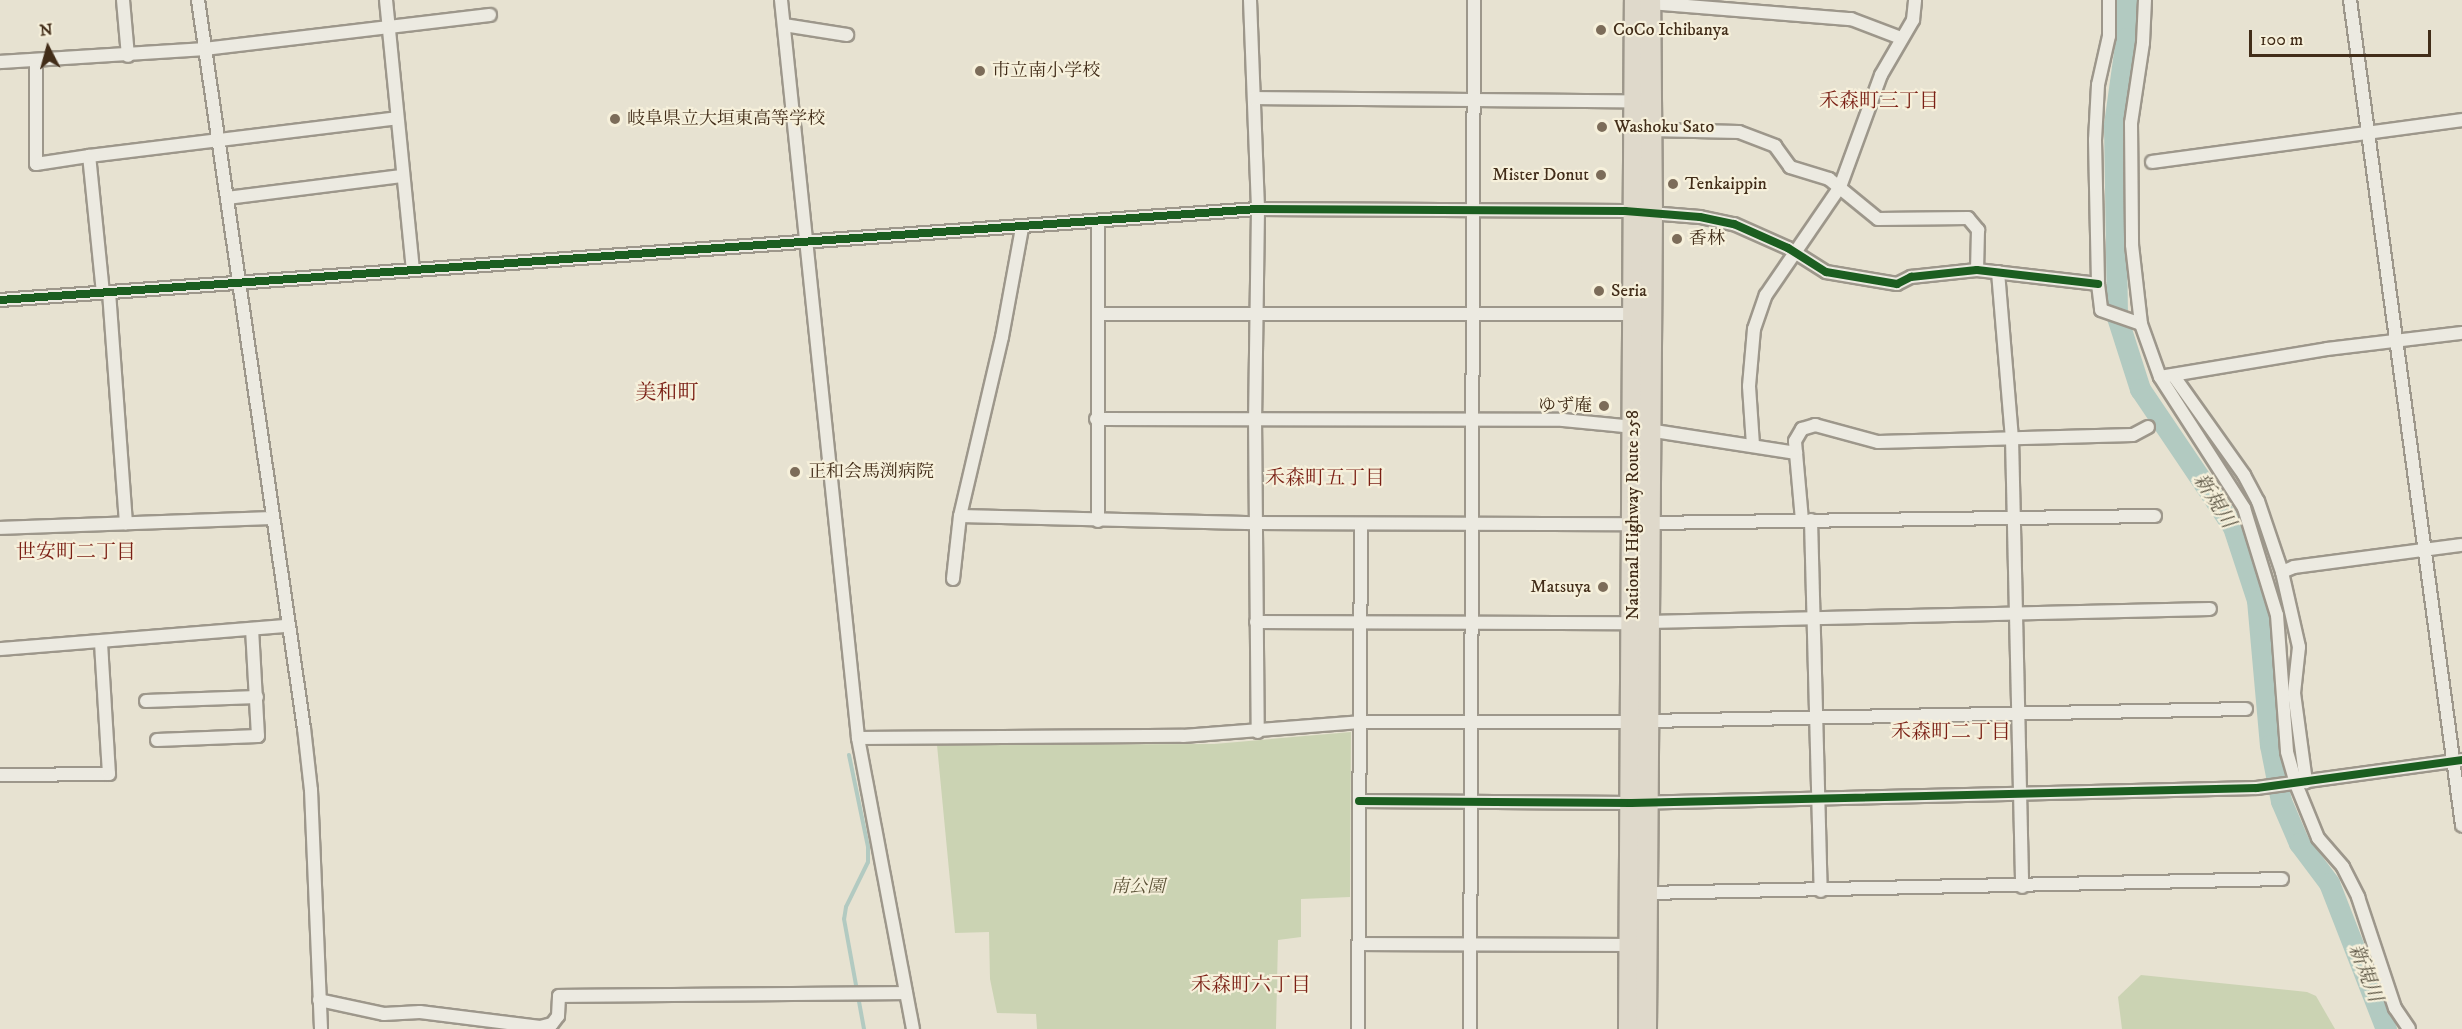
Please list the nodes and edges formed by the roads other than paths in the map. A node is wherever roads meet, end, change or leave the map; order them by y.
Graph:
1 (123, 0) edge
2 (198, 0) edge
3 (386, 0) edge
4 (781, 0) edge
5 (1250, 0) edge
6 (1474, 0) edge
7 (1916, 0) edge
8 (2109, 0) edge
9 (2145, 0) edge
10 (2350, 0) edge
11 (1645, 1) edge
12 (490, 15) dead end
13 (784, 25) junction
14 (388, 26) junction
15 (847, 35) dead end
16 (1901, 38) junction
17 (204, 50) junction
18 (128, 56) junction
19 (36, 60) junction
20 (0, 62) edge
21 (1254, 98) junction
22 (1474, 99) junction
23 (1635, 101) junction
24 (397, 118) junction
25 (2462, 120) edge
26 (1650, 130) junction
27 (2368, 133) junction
28 (217, 138) junction
29 (89, 156) junction
30 (2152, 162) dead end
31 (402, 176) junction
32 (1840, 187) junction
33 (227, 198) junction
34 (1258, 209) junction
35 (1474, 210) junction
36 (1643, 212) junction
37 (1098, 222) junction
38 (1022, 228) junction
39 (806, 243) junction
40 (1796, 252) junction
41 (413, 270) junction
42 (1977, 270) junction
43 (1998, 272) junction
44 (239, 284) junction
45 (2098, 284) junction
46 (106, 292) junction
47 (0, 300) edge
48 (1257, 313) junction
49 (1473, 313) junction
50 (1099, 314) junction
51 (1633, 314) junction
52 (2139, 324) junction
53 (2462, 333) edge
54 (2397, 341) junction
55 (2173, 375) junction
56 (2160, 377) junction
57 (1255, 417) junction
58 (1096, 418) junction
59 (1472, 420) junction
60 (2148, 427) dead end
61 (1641, 428) junction
62 (2012, 438) junction
63 (1753, 446) junction
64 (1796, 453) junction
65 (960, 516) junction
66 (2155, 516) dead end
67 (273, 518) junction
68 (2014, 518) junction
69 (1806, 520) junction
70 (1098, 521) junction
71 (126, 523) junction
72 (1256, 523) junction
73 (1641, 523) junction
74 (1361, 524) junction
75 (1472, 524) junction
76 (0, 528) edge
77 (2462, 545) edge
78 (2425, 550) junction
79 (2282, 572) junction
80 (953, 579) dead end
81 (2210, 609) dead end
82 (2016, 615) junction
83 (1813, 620) junction
84 (1256, 622) junction
85 (1361, 622) junction
86 (1640, 622) junction
87 (1473, 623) junction
88 (288, 626) junction
89 (252, 629) junction
90 (101, 644) junction
91 (0, 649) edge
92 (257, 697) junction
93 (146, 701) dead end
94 (2246, 708) dead end
95 (2018, 714) junction
96 (1816, 719) junction
97 (1359, 722) junction
98 (1472, 722) junction
99 (1639, 722) junction
100 (1258, 732) junction
101 (858, 738) junction
102 (157, 740) dead end
103 (2458, 760) edge
104 (0, 775) edge
105 (2298, 783) junction
106 (2019, 793) junction
107 (1818, 797) junction
108 (1359, 801) junction
109 (1470, 802) junction
110 (1639, 802) junction
111 (2462, 825) edge
112 (2282, 879) dead end
113 (2022, 887) junction
114 (1821, 891) junction
115 (1647, 893) junction
116 (1359, 944) junction
117 (1469, 945) junction
118 (1630, 945) junction
119 (906, 993) junction
120 (319, 1000) junction
121 (522, 1027) edge
122 (321, 1029) edge
123 (913, 1029) edge
124 (1358, 1029) edge
125 (1470, 1029) edge
126 (1629, 1029) edge
127 (1646, 1029) edge
128 (2409, 1029) edge

1 - 18 street
2 - 17 street
3 - 14 street
4 - 13 street
5 - 21 street
6 - 22 street
7 - 16 street
8 - 45 street
9 - 52 street
10 - 27 street
11 - 16 street
11 - 23 highway, National Highway Route 258
11 - 26 highway, National Highway Route 258
12 - 14 street
13 - 15 street
13 - 39 street
14 - 17 street
14 - 24 street
16 - 32 street
17 - 18 street
17 - 28 street
18 - 19 street
19 - 20 street
19 - 29 street
21 - 22 street
21 - 34 street
22 - 23 street
22 - 35 street
23 - 36 highway, National Highway Route 258
24 - 28 street
24 - 31 street
25 - 27 street
26 - 32 street
26 - 36 highway, National Highway Route 258
27 - 30 street
27 - 54 street
28 - 29 street
28 - 33 street
29 - 46 street
31 - 33 street
31 - 41 street
32 - 40 street
32 - 42 street
33 - 44 street
34 - 35 street
34 - 37 street
34 - 48 street
35 - 36 street
35 - 49 street
36 - 40 street
36 - 51 highway, National Highway Route 258
36 - 61 highway, National Highway Route 258
37 - 38 street
37 - 50 street
38 - 39 street
38 - 65 street
39 - 41 street
39 - 101 street
40 - 42 street
40 - 63 street
41 - 44 street
42 - 43 street
43 - 45 street
43 - 62 street
44 - 46 street
44 - 67 street
45 - 52 street
46 - 47 street
46 - 71 street
48 - 49 street
48 - 50 street
48 - 57 street
49 - 51 street
49 - 59 street
50 - 58 street
51 - 61 highway, National Highway Route 258
52 - 56 street
53 - 54 street
54 - 55 street
54 - 78 street
55 - 56 street
55 - 79 street
56 - 105 street
57 - 58 street
57 - 59 street
57 - 72 street
58 - 70 street
59 - 61 street
59 - 75 street
60 - 62 street
61 - 63 street
61 - 73 highway, National Highway Route 258
62 - 64 street
62 - 68 street
63 - 64 street
64 - 69 street
65 - 70 street
65 - 80 street
66 - 68 street
67 - 71 street
67 - 88 street
68 - 69 street
68 - 82 street
69 - 73 street
69 - 83 street
70 - 72 street
71 - 76 street
72 - 74 street
72 - 84 street
73 - 75 street
73 - 86 highway, National Highway Route 258
74 - 75 street
74 - 85 street
75 - 87 street
77 - 78 street
78 - 79 street
78 - 103 street
79 - 105 street
81 - 82 street
82 - 83 street
82 - 95 street
83 - 86 street
83 - 96 street
84 - 85 street
84 - 100 street
85 - 87 street
85 - 97 street
86 - 87 street
86 - 99 highway, National Highway Route 258
87 - 98 street
88 - 89 street
88 - 120 street
89 - 90 street
89 - 92 street
90 - 91 street
90 - 104 street
92 - 93 street
92 - 102 street
94 - 95 street
95 - 96 street
95 - 106 street
96 - 99 street
96 - 107 street
97 - 98 street
97 - 100 street
97 - 108 street
98 - 99 street
98 - 109 street
99 - 110 highway, National Highway Route 258
100 - 101 street
101 - 119 street
103 - 105 street
103 - 111 street
105 - 106 street
105 - 128 street
106 - 107 street
106 - 113 street
107 - 110 street
107 - 114 street
108 - 109 street
108 - 116 street
109 - 110 street
109 - 117 street
110 - 115 highway, National Highway Route 258
110 - 118 highway, National Highway Route 258
112 - 113 street
113 - 114 street
114 - 115 street
115 - 127 highway, National Highway Route 258
116 - 117 street
116 - 124 street
117 - 118 street
117 - 125 street
118 - 126 highway, National Highway Route 258
119 - 121 street
119 - 123 street
120 - 121 street
120 - 122 street

